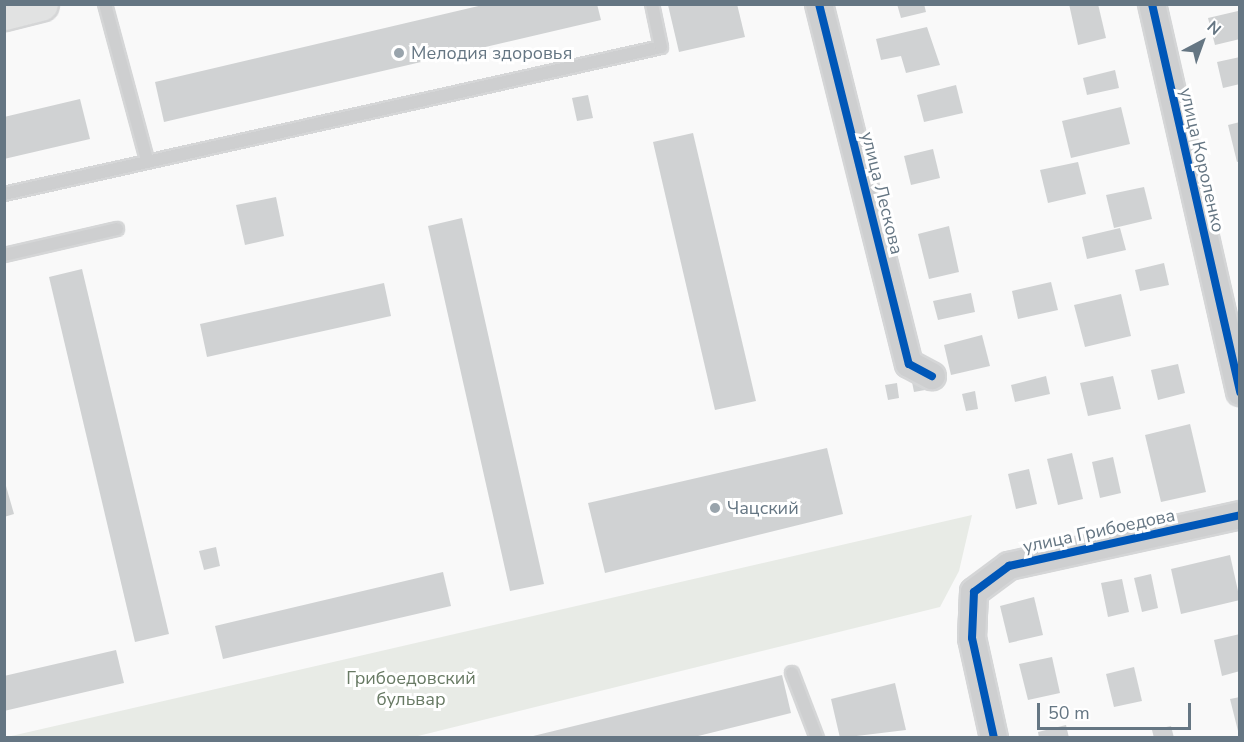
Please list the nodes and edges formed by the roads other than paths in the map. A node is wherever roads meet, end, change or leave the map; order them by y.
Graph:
1 (41, 4) edge
2 (105, 4) edge
3 (652, 4) edge
4 (819, 4) edge
5 (1152, 4) edge
6 (4, 13) edge
7 (147, 160) junction
8 (4, 194) edge
9 (117, 229) dead end
10 (4, 255) edge
11 (932, 376) dead end
12 (1239, 392) edge
13 (1239, 515) edge
14 (792, 673) dead end
15 (817, 738) edge
16 (994, 738) edge

1 - 6 main road
2 - 7 lane
3 - 7 lane
4 - 11 street, улица Лескова
5 - 12 street, улица Короленко
7 - 8 lane
9 - 10 lane
13 - 16 street, улица Грибоедова
14 - 15 lane

